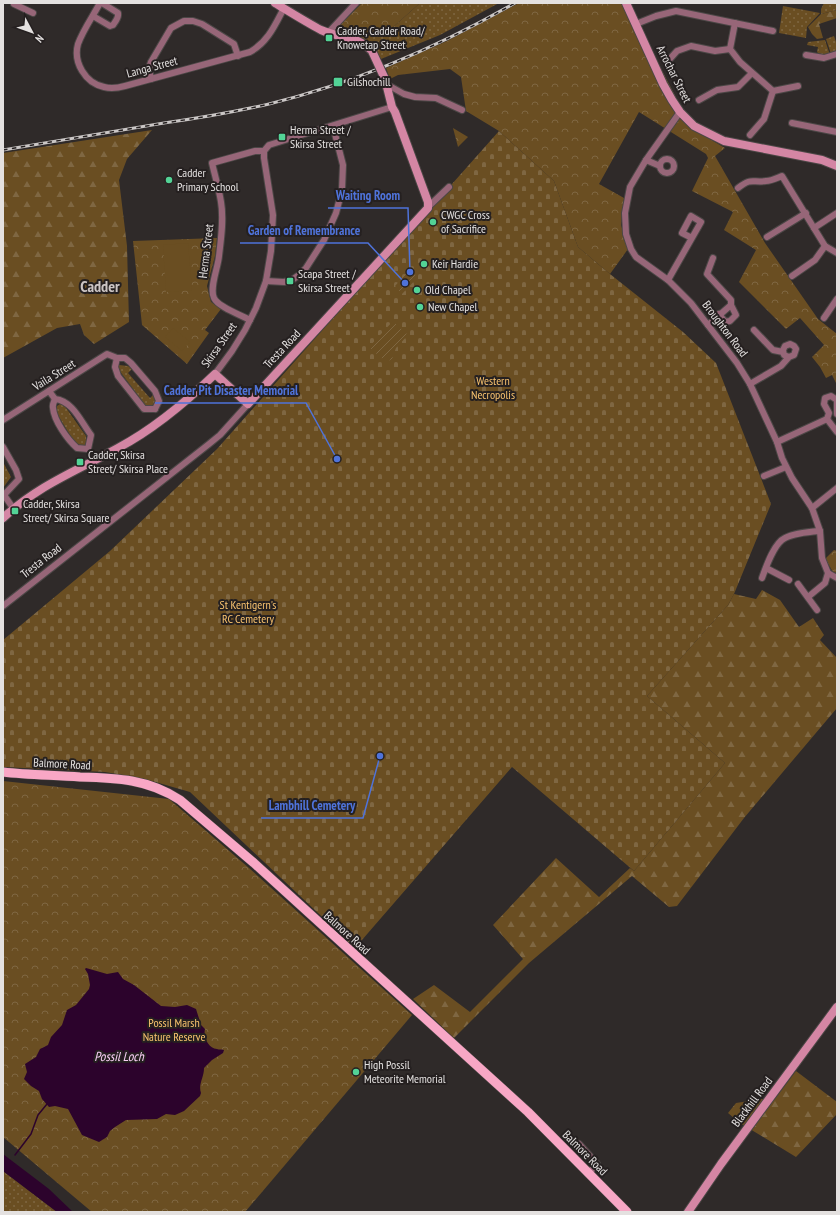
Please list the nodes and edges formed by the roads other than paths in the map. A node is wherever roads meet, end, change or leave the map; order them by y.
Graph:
1 (101, 3) edge
2 (275, 3) edge
3 (356, 3) edge
4 (626, 3) edge
5 (678, 3) edge
6 (14, 4) dead end
7 (26, 6) edge
8 (284, 8) junction
9 (676, 11) junction
10 (33, 13) dead end
11 (93, 16) junction
12 (735, 23) junction
13 (636, 24) junction
14 (773, 30) dead end
15 (328, 33) junction
16 (730, 50) junction
17 (837, 54) edge
18 (806, 55) dead end
19 (238, 56) junction
20 (668, 61) dead end
21 (752, 73) junction
22 (151, 79) junction
23 (386, 81) junction
24 (798, 86) dead end
25 (773, 91) junction
26 (699, 100) dead end
27 (392, 107) junction
28 (462, 110) dead end
29 (680, 112) junction
30 (792, 123) dead end
31 (333, 126) junction
32 (837, 132) edge
33 (750, 135) dead end
34 (264, 151) junction
35 (646, 160) junction
36 (660, 166) dead end
37 (837, 166) edge
38 (449, 187) dead end
39 (738, 188) dead end
40 (428, 207) junction
41 (806, 213) junction
42 (837, 213) edge
43 (814, 228) junction
44 (767, 237) dead end
45 (692, 238) dead end
46 (825, 246) junction
47 (837, 253) edge
48 (713, 258) dead end
49 (792, 276) dead end
50 (668, 280) junction
51 (266, 281) junction
52 (837, 300) edge
53 (731, 305) junction
54 (720, 314) junction
55 (824, 318) dead end
56 (250, 320) junction
57 (708, 325) junction
58 (754, 330) dead end
59 (783, 352) junction
60 (789, 357) junction
61 (117, 358) junction
62 (215, 374) junction
63 (750, 384) junction
64 (50, 391) junction
65 (55, 399) junction
66 (248, 404) junction
67 (155, 409) junction
68 (837, 414) edge
69 (163, 419) junction
70 (827, 419) junction
71 (3, 420) edge
72 (837, 432) edge
73 (777, 442) junction
74 (3, 447) edge
75 (88, 449) junction
76 (94, 460) junction
77 (786, 467) junction
78 (764, 476) dead end
79 (837, 488) edge
80 (4, 496) edge
81 (13, 508) junction
82 (812, 508) junction
83 (3, 518) edge
84 (820, 531) junction
85 (766, 568) junction
86 (828, 573) junction
87 (762, 578) dead end
88 (837, 578) edge
89 (789, 580) dead end
90 (798, 584) dead end
91 (808, 597) junction
92 (3, 606) edge
93 (817, 610) dead end
94 (3, 772) edge
95 (837, 1008) edge
96 (579, 1144) dead end
97 (588, 1174) junction
98 (627, 1212) edge
99 (688, 1212) edge

1 - 11 street, Langa Street
1 - 11 street
2 - 8 street
3 - 15 street
4 - 13 street, Arrochar Street
5 - 9 street
6 - 7 street
7 - 10 street
8 - 15 street
8 - 19 street, Langa Street
9 - 12 street
9 - 13 street
11 - 22 street, Langa Street
12 - 14 street
12 - 16 street
13 - 29 street, Arrochar Street
15 - 23 street, bridge
16 - 20 street
16 - 21 street
17 - 18 street
19 - 22 street, Langa Street
19 - 22 street
21 - 25 street
21 - 26 street
23 - 27 street
23 - 28 street
24 - 25 street
25 - 33 street
27 - 31 street, Herma Street
27 - 40 street
29 - 35 street, Broughton Road
29 - 37 street, Arrochar Street
30 - 32 street
31 - 34 street, Herma Street
31 - 51 street
34 - 51 street, Skirsa Street
34 - 56 street, Herma Street
35 - 36 street
35 - 50 street, Broughton Road
38 - 40 street
39 - 41 street
40 - 66 street, Tresta Road
41 - 43 street
41 - 44 street
42 - 43 street
43 - 46 street
45 - 50 street
46 - 47 street
46 - 49 street
48 - 53 street
50 - 57 street, Broughton Road
51 - 56 street, Skirsa Street
52 - 55 street
53 - 54 street
53 - 54 street
54 - 57 street
56 - 62 street, Skirsa Street
57 - 63 street, Broughton Road
58 - 59 street
59 - 60 street
59 - 60 street
60 - 63 street
61 - 64 street, Vaila Street
61 - 67 street
61 - 67 street, Vaila Street
62 - 66 street
62 - 69 street, Skirsa Street
63 - 73 street, Broughton Road
64 - 65 street
64 - 71 street, Vaila Street
65 - 75 street
65 - 75 street
66 - 92 street, Tresta Road
67 - 69 street
68 - 70 street
69 - 76 street, Skirsa Street
70 - 72 street
70 - 73 street
73 - 77 street, Broughton Road
74 - 80 street
75 - 76 street
76 - 81 street, Skirsa Street
77 - 78 street
77 - 82 street, Broughton Road
79 - 82 street
80 - 81 street
81 - 83 street, Skirsa Street
82 - 84 street, Broughton Road
84 - 85 street
84 - 86 street, Broughton Road
85 - 87 street
85 - 89 street
86 - 88 street
86 - 91 street
90 - 91 street
91 - 93 street
94 - 97 main road, Balmore Road
95 - 99 street, Blackhill Road
96 - 97 street
97 - 98 main road, Balmore Road

